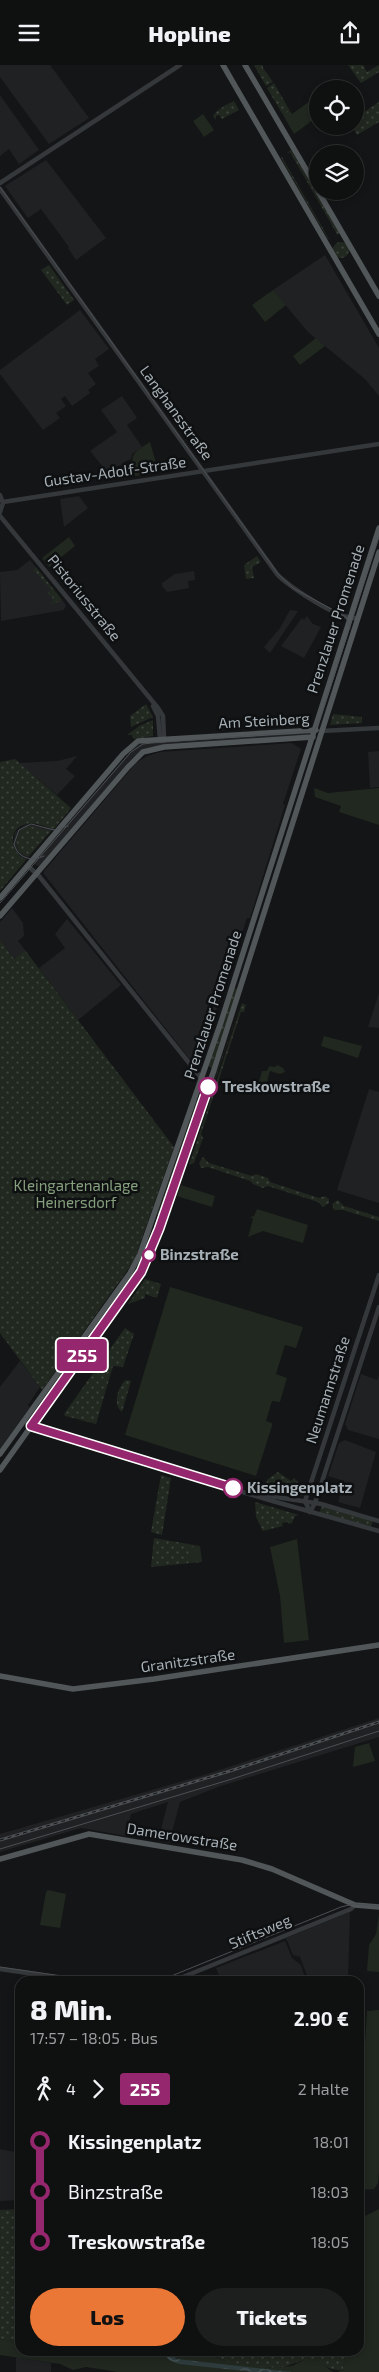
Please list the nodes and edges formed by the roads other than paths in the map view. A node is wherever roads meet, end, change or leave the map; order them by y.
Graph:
1 (180, 65) edge
2 (223, 65) edge
3 (245, 65) edge
4 (309, 175) edge
5 (0, 183) edge
6 (0, 189) edge
7 (323, 200) edge
8 (379, 296) edge
9 (379, 334) edge
10 (379, 444) edge
11 (203, 472) junction
12 (0, 495) edge
13 (3, 502) junction
14 (0, 514) edge
15 (379, 528) edge
16 (379, 552) edge
17 (358, 617) junction
18 (350, 619) junction
19 (379, 728) edge
20 (313, 730) junction
21 (321, 731) junction
22 (311, 738) junction
23 (163, 742) junction
24 (284, 822) junction
25 (292, 825) junction
26 (28, 865) junction
27 (37, 873) junction
28 (0, 898) edge
29 (0, 916) edge
30 (202, 1079) junction
31 (379, 1275) edge
32 (379, 1307) edge
33 (25, 1422) junction
34 (31, 1426) junction
35 (0, 1454) edge
36 (0, 1470) edge
37 (251, 1494) junction
38 (305, 1501) junction
39 (315, 1503) junction
40 (310, 1512) junction
41 (379, 1521) edge
42 (379, 1531) edge
43 (379, 1645) edge
44 (0, 1676) edge
45 (0, 1859) edge
46 (355, 1905) junction
47 (379, 1907) edge
48 (0, 1969) edge
49 (47, 1976) edge
50 (185, 1976) edge

1 - 5 street
2 - 9 main road
3 - 4 main road
6 - 11 street, Langhansstraße
7 - 8 main road
10 - 11 street, Gustav-Adolf-Straße
11 - 13 street, Gustav-Adolf-Straße
11 - 18 street, Langhansstraße
12 - 13 street
13 - 14 street
14 - 23 street, Pistoriusstraße
15 - 18 main road, Prenzlauer Promenade
16 - 17 main road, Prenzlauer Promenade
17 - 18 street
17 - 21 main road, Prenzlauer Promenade
18 - 20 main road, Prenzlauer Promenade
19 - 21 street
20 - 21 main road, Am Steinberg
20 - 22 main road, Prenzlauer Promenade
20 - 23 main road, Am Steinberg
21 - 22 main road, Am Steinberg
21 - 25 main road, Prenzlauer Promenade
22 - 23 main road, Am Steinberg
22 - 24 main road, Prenzlauer Promenade
23 - 26 main road, Am Steinberg
23 - 27 main road
24 - 25 main road
24 - 30 main road, Prenzlauer Promenade
25 - 34 main road, Prenzlauer Promenade
26 - 27 street
26 - 28 main road
27 - 29 main road
27 - 30 street
30 - 33 main road, Prenzlauer Promenade
31 - 38 street, Neumannstraße
32 - 39 street, Neumannstraße
33 - 34 street
33 - 35 main road, Prenzlauer Promenade
34 - 36 main road, Prenzlauer Promenade
34 - 37 street
37 - 38 street
37 - 40 street
38 - 39 street
38 - 40 street
39 - 40 street, Neumannstraße
39 - 41 street
40 - 42 street
43 - 44 main road, Granitzstraße
45 - 46 main road, Damerowstraße
46 - 47 main road, Damerowstraße
46 - 50 street, Stiftsweg
48 - 49 street

